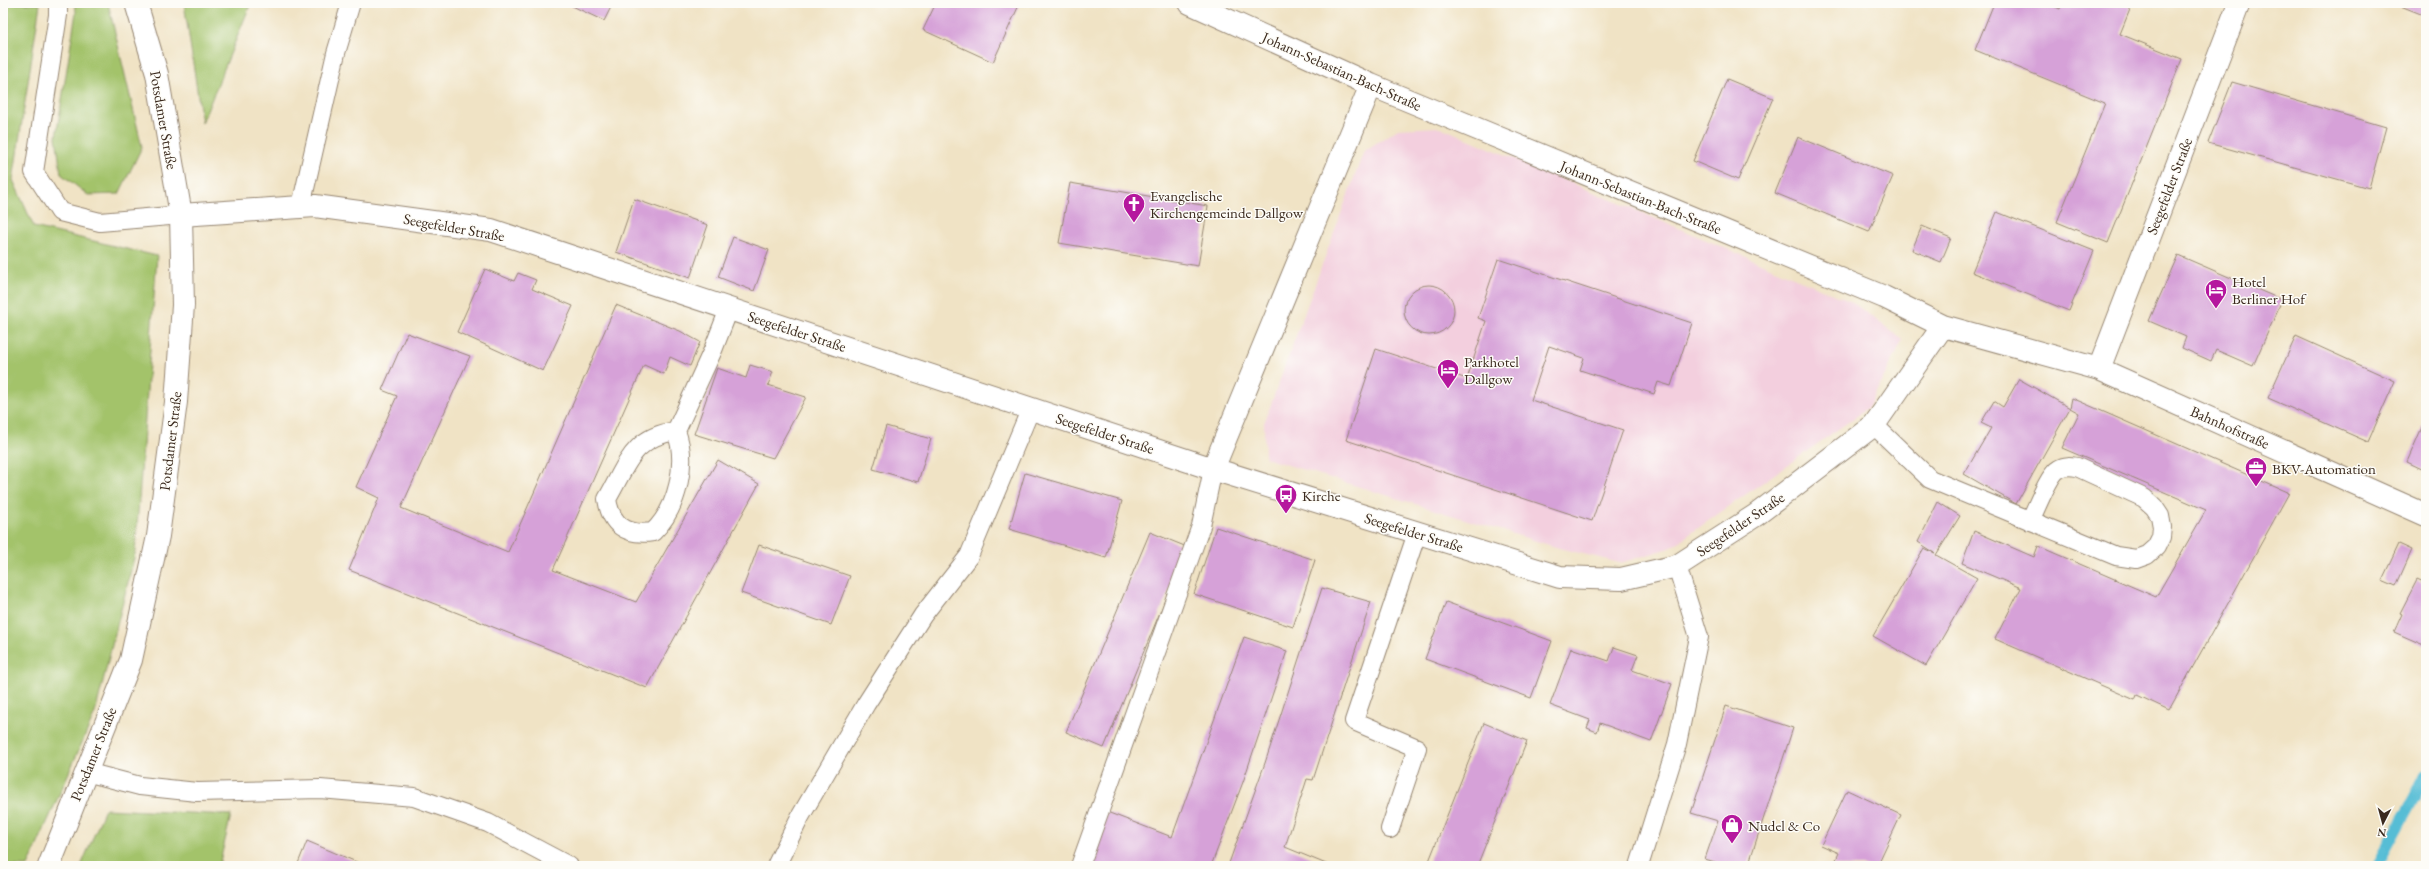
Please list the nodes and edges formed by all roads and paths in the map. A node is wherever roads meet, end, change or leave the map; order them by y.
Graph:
1 (58, 3) edge
2 (136, 3) edge
3 (351, 3) edge
4 (1190, 3) edge
5 (2239, 3) edge
6 (1371, 86) junction
7 (301, 206) junction
8 (181, 215) junction
9 (729, 309) junction
10 (1943, 326) junction
11 (2100, 369) junction
12 (1031, 408) junction
13 (1874, 425) junction
14 (676, 431) junction
15 (1213, 469) junction
16 (2426, 515) edge
17 (2030, 521) junction
18 (1417, 533) junction
19 (1677, 566) junction
20 (86, 772) junction
21 (1390, 829) dead end
22 (49, 866) edge
23 (569, 866) edge
24 (776, 866) edge
25 (1080, 866) edge
26 (1639, 866) edge

1 - 8 lane
2 - 8 street, Potsdamer Straße
3 - 7 lane
4 - 6 street, Johann-Sebastian-Bach-Straße
5 - 11 street, Seegefelder Straße
6 - 10 street, Johann-Sebastian-Bach-Straße
6 - 15 street
7 - 8 street, Seegefelder Straße
7 - 9 street, Seegefelder Straße
8 - 20 street, Potsdamer Straße
9 - 12 street, Seegefelder Straße
9 - 14 lane
10 - 11 street, Johann-Sebastian-Bach-Straße
10 - 13 street, Seegefelder Straße
11 - 16 street, Bahnhofstraße
12 - 15 street, Seegefelder Straße
12 - 24 lane
13 - 17 lane
13 - 19 street, Seegefelder Straße
14 - 14 lane
15 - 18 street, Seegefelder Straße
15 - 25 lane
17 - 17 lane
18 - 19 street, Seegefelder Straße
18 - 21 lane
19 - 26 lane
20 - 22 street, Potsdamer Straße
20 - 23 lane

